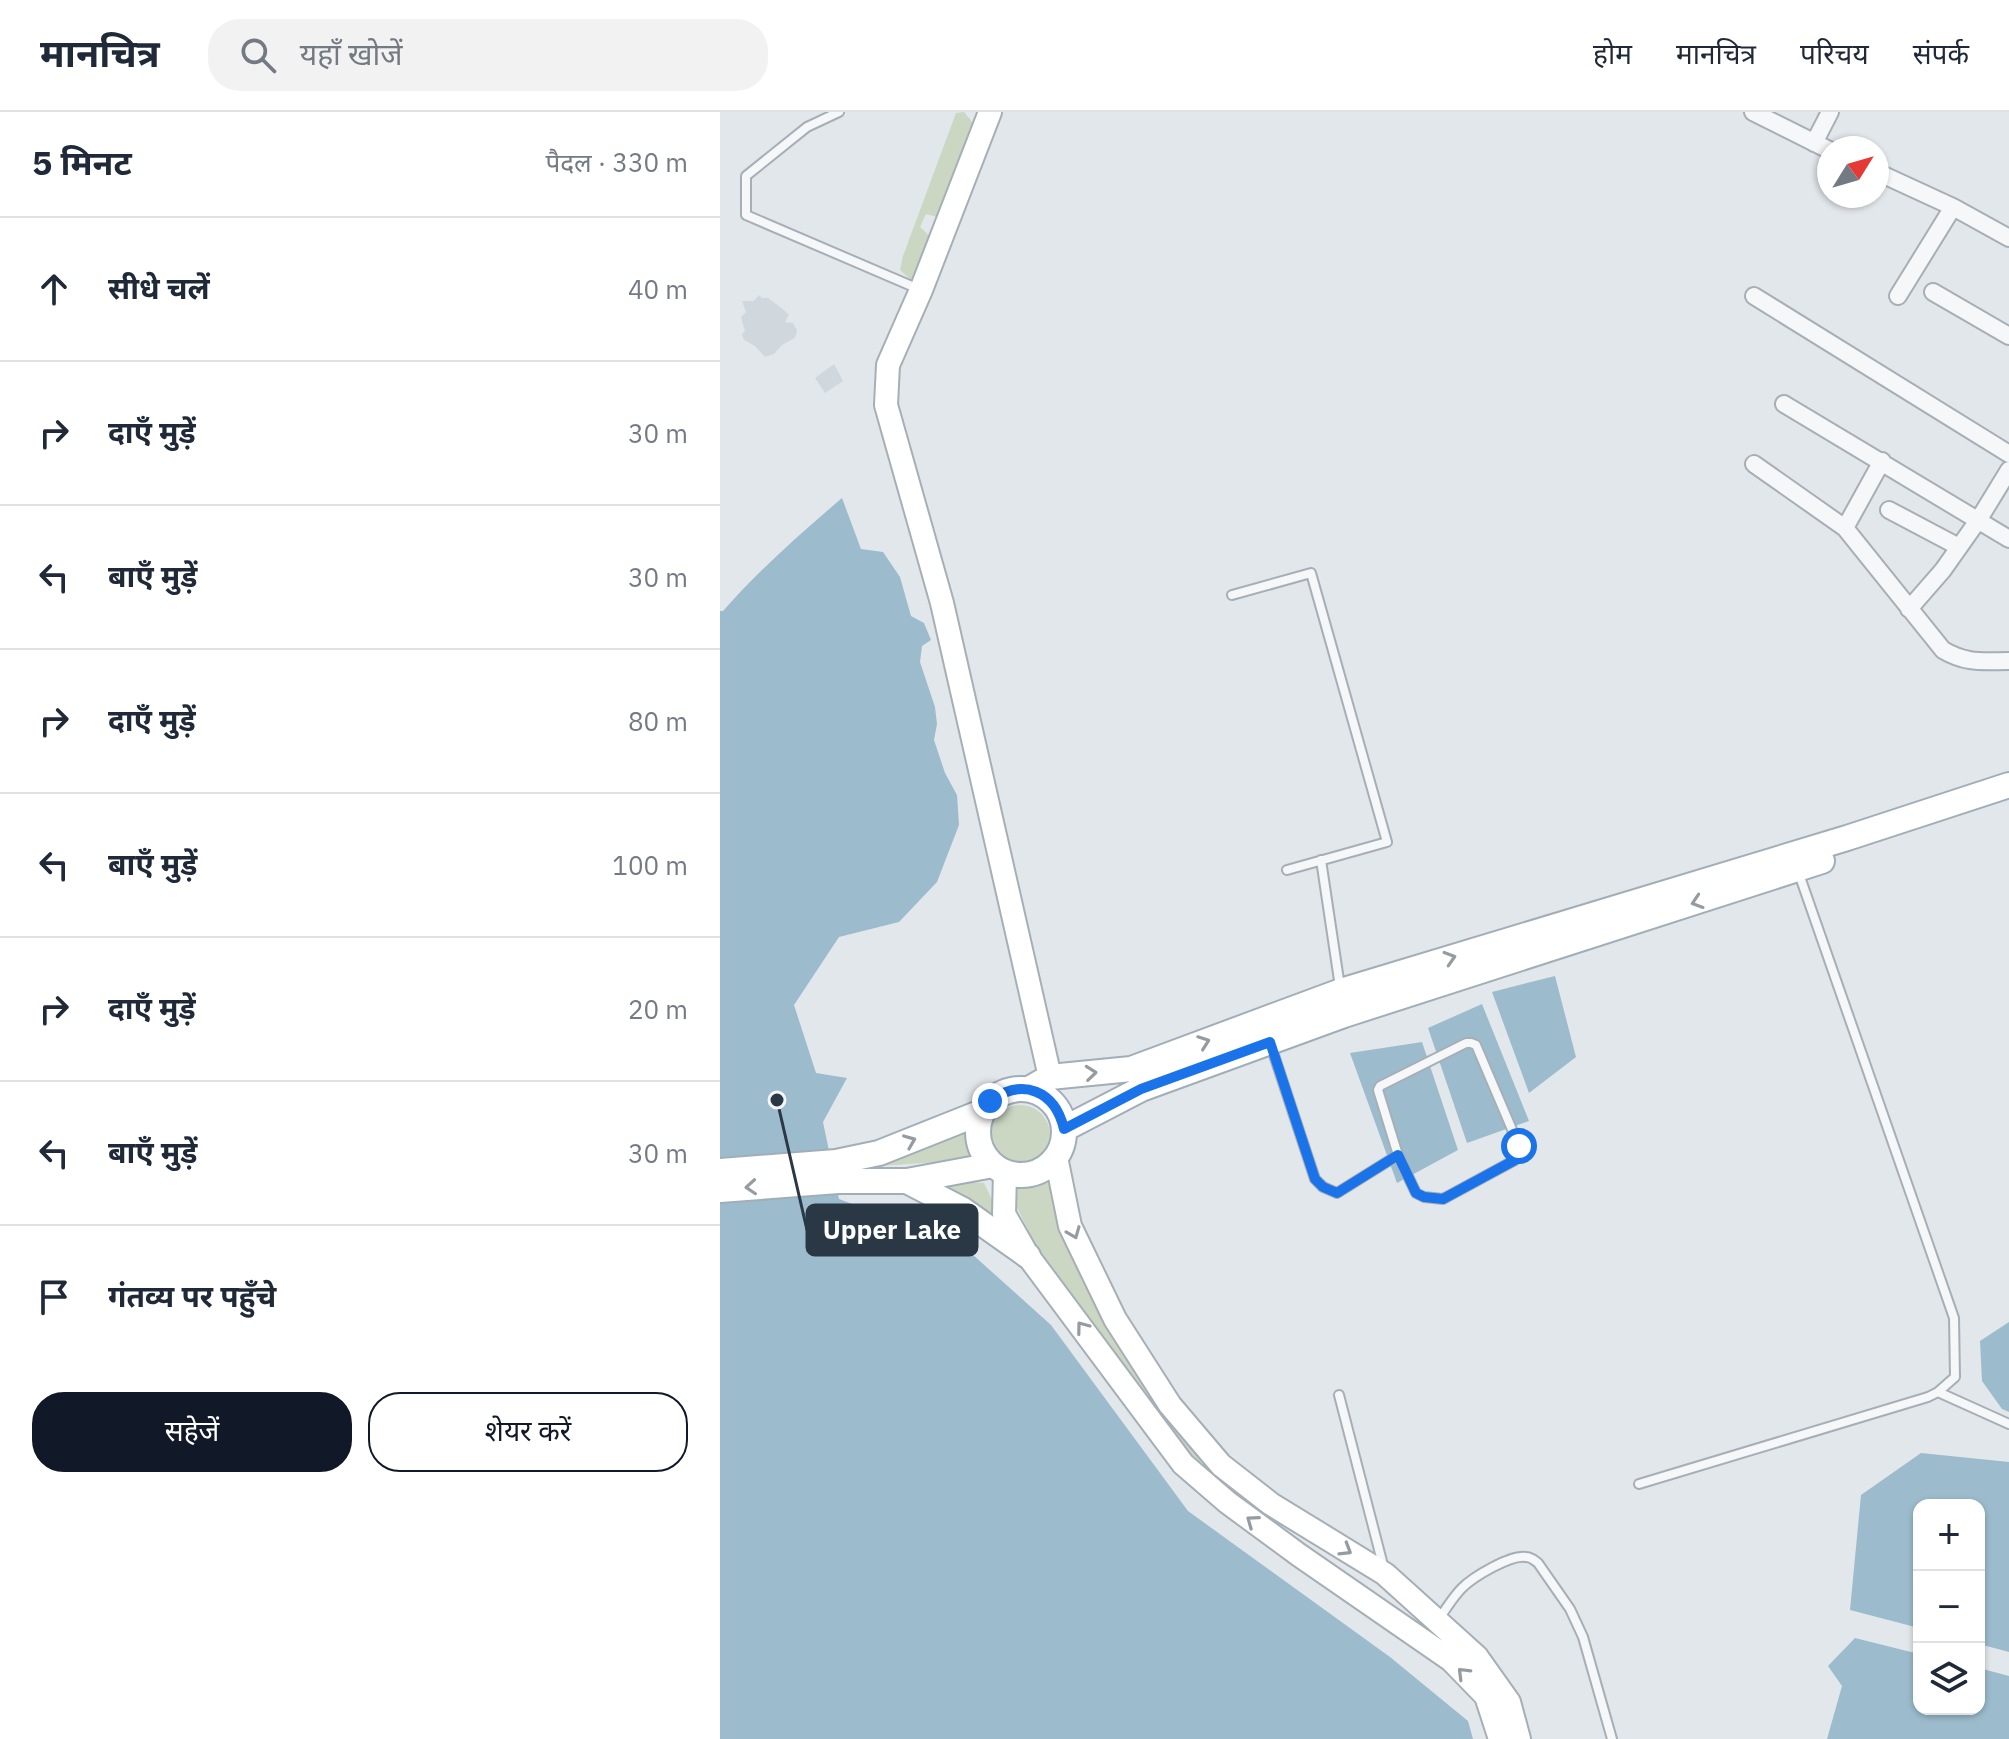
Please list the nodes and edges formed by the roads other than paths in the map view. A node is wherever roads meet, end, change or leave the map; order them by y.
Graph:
1 (839, 112) edge
2 (1830, 112) edge
3 (1759, 113) edge
4 (985, 114) edge
5 (1824, 136) edge
6 (1817, 143) edge
7 (1889, 178) edge
8 (1953, 207) junction
9 (2009, 238) edge
10 (921, 290) junction
11 (1933, 292) dead end
12 (1754, 296) dead end
13 (1898, 296) dead end
14 (2009, 336) edge
15 (1784, 404) dead end
16 (2009, 454) edge
17 (1882, 461) junction
18 (1754, 464) dead end
19 (2009, 470) edge
20 (1889, 510) dead end
21 (1979, 519) junction
22 (1845, 528) junction
23 (2009, 539) edge
24 (1959, 547) junction
25 (1232, 595) dead end
26 (1909, 609) junction
27 (2009, 661) edge
28 (2009, 785) edge
29 (2009, 794) edge
30 (1321, 860) junction
31 (1287, 870) dead end
32 (1798, 870) junction
33 (1342, 1003) junction
34 (1270, 1042) junction
35 (1040, 1083) junction
36 (982, 1112) junction
37 (1064, 1129) junction
38 (1398, 1155) junction
39 (1056, 1157) junction
40 (999, 1168) junction
41 (720, 1171) edge
42 (837, 1171) junction
43 (907, 1181) junction
44 (720, 1190) edge
45 (1028, 1256) junction
46 (1938, 1392) junction
47 (1339, 1395) dead end
48 (2009, 1424) edge
49 (1639, 1484) dead end
50 (1385, 1574) junction
51 (1437, 1621) junction
52 (1500, 1739) edge
53 (1519, 1739) edge
54 (1612, 1739) edge

1 - 10 lane
2 - 5 street
3 - 6 street
4 - 10 main road
7 - 8 street
8 - 9 street
8 - 13 street
10 - 35 main road
11 - 14 street
12 - 16 street
15 - 17 street
17 - 21 street
17 - 22 street
18 - 22 street
19 - 21 street
20 - 24 street
21 - 23 street
21 - 24 street
22 - 26 street
24 - 26 street
25 - 30 lane
26 - 27 street
33 -> 28 main road
29 - 32 main road
30 - 31 lane
30 - 33 lane
32 -> 33 main road
32 - 46 lane
33 - 34 main road
35 -> 33 main road
34 - 37 main road
34 - 38 lane
35 - 36 main road
35 - 37 main road
36 - 40 main road
42 -> 36 main road
37 - 39 main road
38 - 38 lane
39 - 40 main road
39 -> 50 main road
40 - 43 main road
40 - 45 main road
41 - 42 main road
42 - 43 main road
42 -> 44 main road
43 - 45 main road
52 -> 45 main road
46 - 48 lane
46 - 49 lane
47 - 50 lane
50 - 51 main road
51 - 53 main road
51 - 54 lane

